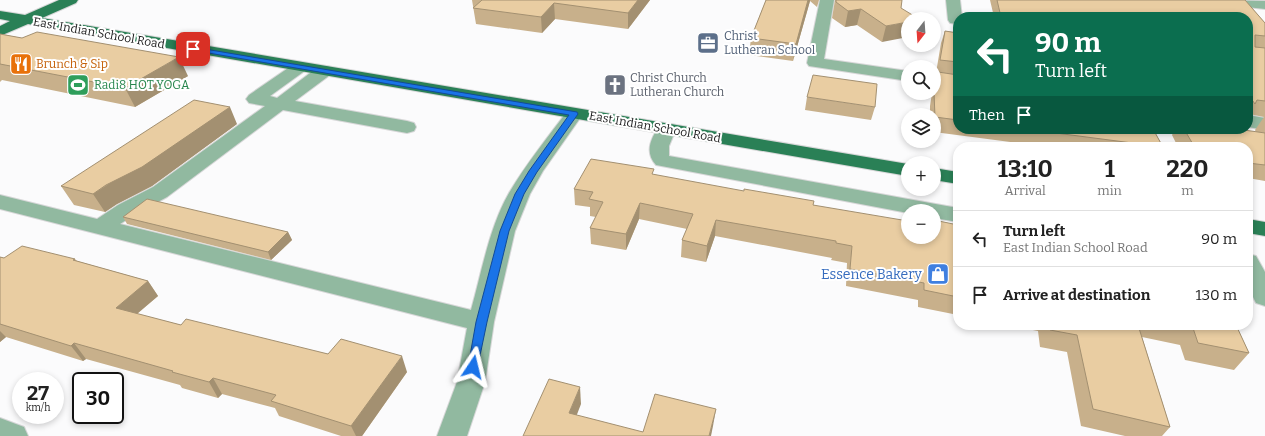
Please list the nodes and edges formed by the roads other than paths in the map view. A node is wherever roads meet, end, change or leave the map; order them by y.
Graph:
1 (71, 0) edge
2 (827, 0) edge
3 (952, 0) edge
4 (1219, 0) edge
5 (1265, 5) edge
6 (955, 12) edge
7 (0, 15) edge
8 (25, 20) junction
9 (0, 31) edge
10 (300, 67) junction
11 (324, 71) junction
12 (901, 75) edge
13 (280, 104) junction
14 (574, 114) junction
15 (1253, 122) edge
16 (1265, 124) edge
17 (407, 127) dead end
18 (667, 129) junction
19 (901, 169) edge
20 (941, 175) edge
21 (953, 177) edge
22 (0, 202) edge
23 (953, 214) edge
24 (101, 227) junction
25 (1253, 227) edge
26 (1265, 229) edge
27 (1253, 272) edge
28 (1265, 297) edge
29 (481, 322) junction
30 (0, 431) edge
31 (13, 436) edge
32 (452, 436) edge

1 - 8 main road
2 - 12 street
3 - 6 street
4 - 5 street
7 - 8 main road, East Indian School Road
8 - 9 main road
8 - 10 main road, East Indian School Road
10 - 11 main road, East Indian School Road
10 - 13 street
11 - 13 street
11 - 14 main road, East Indian School Road
13 - 17 street
13 - 24 street
14 - 18 main road, East Indian School Road
14 - 29 street
15 - 16 street
18 - 19 main road, East Indian School Road
18 - 23 street
20 - 21 main road
22 - 24 street
24 - 29 street
25 - 26 main road
27 - 28 street
29 - 32 street
30 - 31 street

